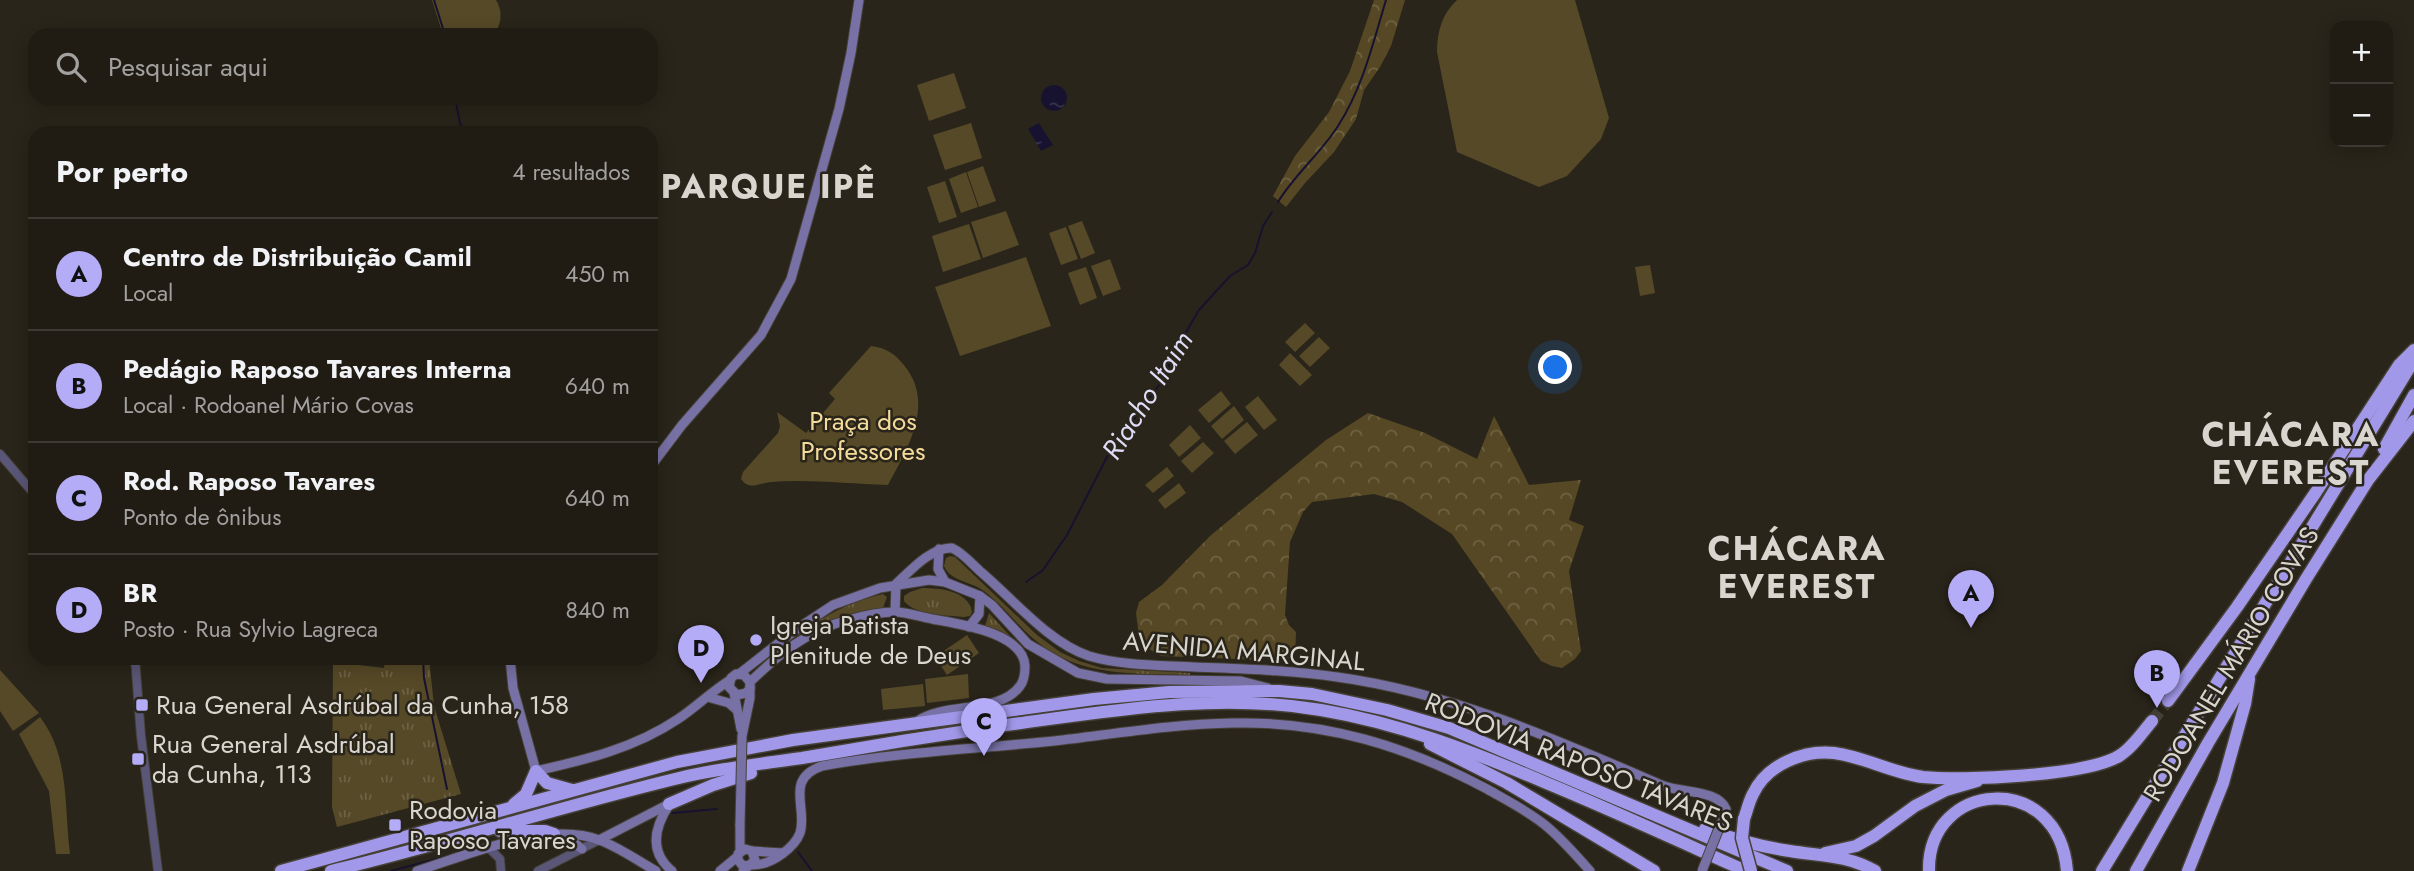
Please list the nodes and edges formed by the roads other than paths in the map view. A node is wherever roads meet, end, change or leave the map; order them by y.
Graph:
1 (859, 0) edge
2 (2414, 350) edge
3 (2414, 360) edge
4 (2414, 396) edge
5 (2414, 421) edge
6 (0, 454) edge
7 (658, 457) edge
8 (2368, 481) junction
9 (28, 487) edge
10 (939, 549) junction
11 (945, 582) junction
12 (896, 584) junction
13 (980, 596) junction
14 (895, 612) junction
15 (968, 627) junction
16 (136, 665) edge
17 (511, 665) edge
18 (766, 668) junction
19 (739, 674) junction
20 (2249, 675) junction
21 (730, 680) junction
22 (750, 684) junction
23 (1279, 691) junction
24 (733, 693) junction
25 (709, 698) junction
26 (750, 698) junction
27 (2168, 701) tunnel mouth
28 (738, 710) junction
29 (2152, 721) tunnel mouth
30 (1385, 723) junction
31 (912, 725) junction
32 (742, 737) junction
33 (800, 758) junction
34 (536, 771) junction
35 (1989, 778) junction
36 (577, 791) junction
37 (1612, 796) junction
38 (669, 804) junction
39 (505, 811) junction
40 (493, 830) junction
41 (558, 834) junction
42 (599, 840) junction
43 (489, 848) junction
44 (582, 849) junction
45 (744, 852) junction
46 (785, 852) junction
47 (1821, 854) junction
48 (748, 867) edge
49 (158, 871) edge
50 (281, 871) edge
51 (331, 871) edge
52 (417, 871) edge
53 (501, 871) edge
54 (538, 871) edge
55 (656, 871) edge
56 (672, 871) edge
57 (720, 871) edge
58 (1590, 871) edge
59 (1654, 871) edge
60 (1702, 871) edge
61 (1746, 871) edge
62 (1751, 871) edge
63 (1787, 871) edge
64 (1875, 871) edge
65 (1929, 871) edge
66 (2067, 871) edge
67 (2102, 871) edge
68 (2136, 871) edge
69 (2188, 871) edge

1 - 7 main road
2 - 27 highway
3 - 67 highway, RODOANEL MÁRIO COVAS
4 - 8 highway, RODOANEL MÁRIO COVAS
5 - 8 highway, RODOANEL MÁRIO COVAS
6 - 9 street
8 - 20 highway, RODOANEL MÁRIO COVAS
10 - 11 main road
10 - 12 main road, AVENIDA MARGINAL
10 - 60 main road, AVENIDA MARGINAL, bridge
11 - 12 main road, AVENIDA MARGINAL
11 - 13 main road, AVENIDA MARGINAL
12 - 14 main road
12 - 19 main road, AVENIDA MARGINAL
13 - 15 main road
13 - 23 main road, AVENIDA MARGINAL
14 - 15 main road
14 - 18 main road
15 - 31 main road
16 - 49 street
17 - 34 main road
18 - 22 main road
18 - 26 main road
19 - 21 main road
19 - 22 main road
20 - 68 highway, RODOANEL MÁRIO COVAS
20 - 69 highway
21 - 24 main road
21 - 25 main road
22 - 24 main road
22 - 26 main road
23 - 31 highway, RODOVIA RAPOSO TAVARES
23 - 37 highway, RODOVIA RAPOSO TAVARES
24 - 25 main road
24 - 28 main road
25 - 28 main road
25 - 34 main road
26 - 32 main road
28 - 32 main road
29 - 35 highway
30 - 33 highway, RODOVIA RAPOSO TAVARES
30 - 59 highway
30 - 61 highway, RODOVIA RAPOSO TAVARES
31 - 36 highway, RODOVIA RAPOSO TAVARES
32 - 45 main road, bridge
33 - 38 highway
33 - 40 highway, RODOVIA RAPOSO TAVARES
34 - 36 highway
34 - 39 highway
35 - 47 highway
35 - 62 highway, bridge
36 - 39 highway, RODOVIA RAPOSO TAVARES
37 - 47 highway
37 - 63 highway, RODOVIA RAPOSO TAVARES
38 - 42 main road
38 - 56 main road
39 - 50 highway, RODOVIA RAPOSO TAVARES
40 - 41 highway
40 - 51 highway, RODOVIA RAPOSO TAVARES
41 - 42 main road
41 - 43 main road
41 - 44 main road
42 - 44 street
42 - 55 main road
43 - 52 main road
43 - 53 street
44 - 54 street
45 - 46 main road
45 - 48 main road
45 - 48 main road
45 - 57 main road
46 - 48 main road
46 - 58 main road, RODOVIA RAPOSO TAVARES
47 - 64 highway
65 - 66 highway

